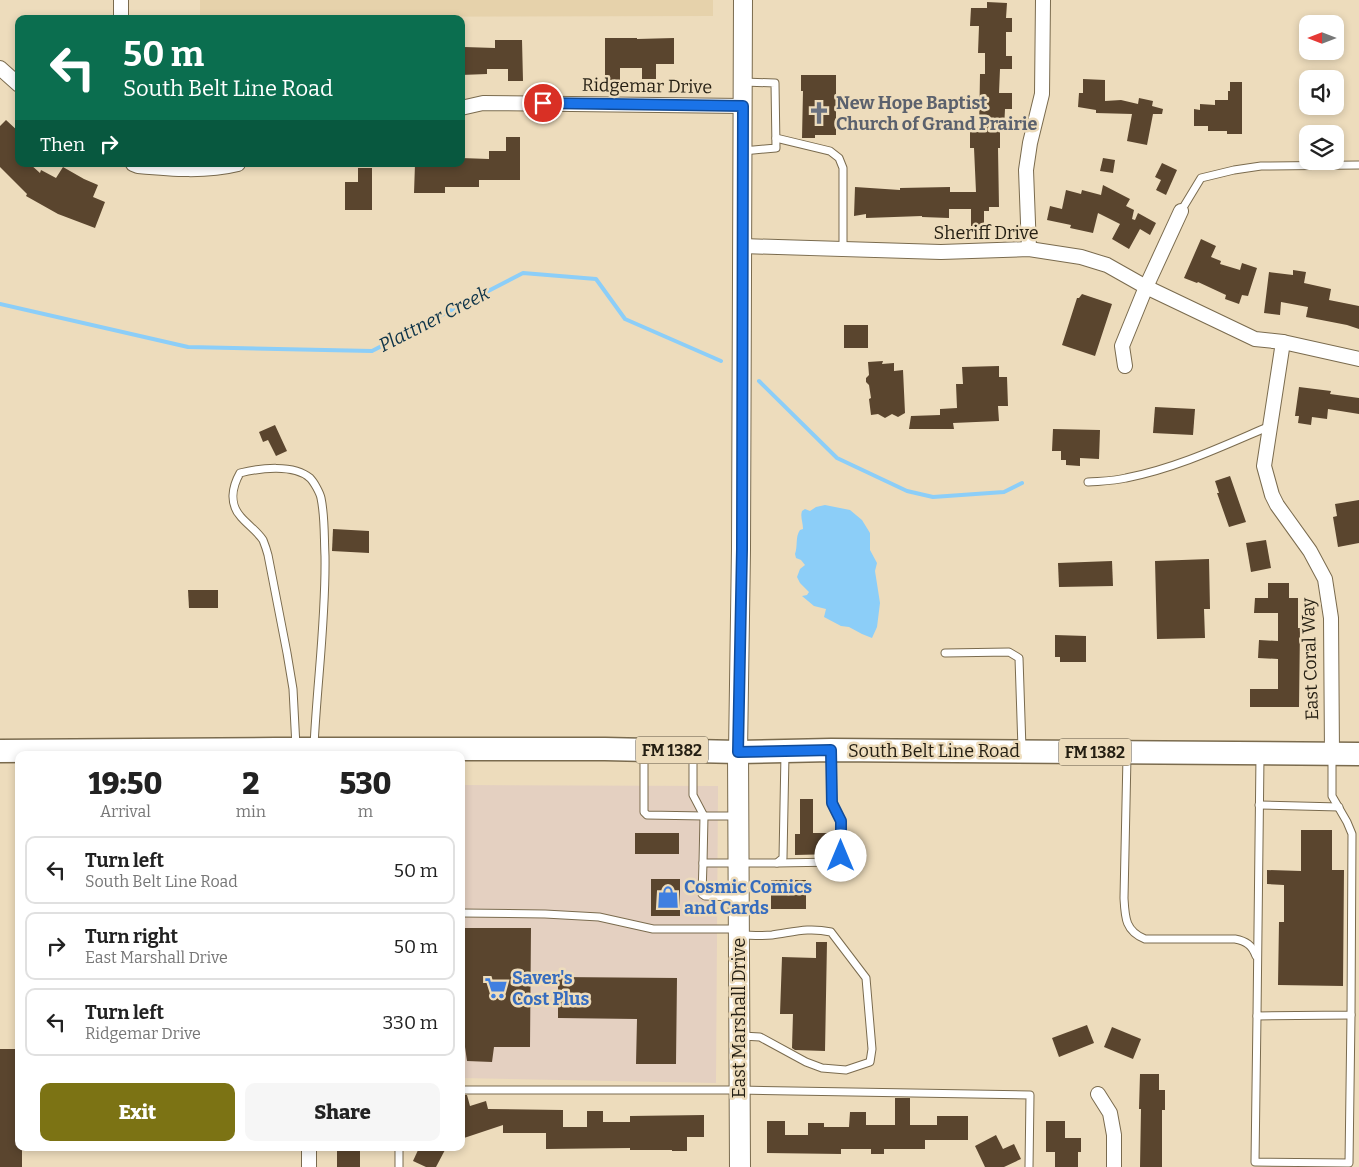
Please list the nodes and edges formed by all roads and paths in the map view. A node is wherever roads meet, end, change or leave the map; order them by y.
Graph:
1 (121, 0) edge
2 (743, 0) edge
3 (1043, 0) edge
4 (120, 15) edge
5 (0, 68) edge
6 (15, 81) edge
7 (743, 82) junction
8 (743, 106) junction
9 (465, 107) edge
10 (776, 138) junction
11 (743, 151) junction
12 (1359, 165) edge
13 (152, 167) edge
14 (213, 167) edge
15 (1181, 211) joint
16 (742, 246) junction
17 (843, 249) junction
18 (1029, 249) junction
19 (1146, 287) junction
20 (1283, 342) junction
21 (1359, 359) edge
22 (1125, 366) dead end
23 (1270, 426) junction
24 (1088, 482) dead end
25 (945, 652) dead end
26 (0, 750) edge
27 (290, 750) edge
28 (644, 750) junction
29 (831, 750) junction
30 (694, 751) junction
31 (786, 751) junction
32 (1022, 751) junction
33 (738, 752) junction
34 (1127, 752) junction
35 (1260, 753) junction
36 (1332, 754) junction
37 (1359, 754) edge
38 (1259, 805) junction
39 (1339, 807) junction
40 (704, 816) junction
41 (739, 816) junction
42 (703, 863) junction
43 (739, 863) junction
44 (778, 863) junction
45 (740, 897) junction
46 (465, 912) edge
47 (740, 932) junction
48 (1257, 961) junction
49 (1351, 1015) junction
50 (1257, 1016) junction
51 (739, 1035) junction
52 (465, 1090) edge
53 (739, 1090) junction
54 (1098, 1094) dead end
55 (308, 1151) edge
56 (399, 1151) edge
57 (309, 1167) edge
58 (399, 1167) edge
59 (740, 1167) edge
60 (1029, 1167) edge
61 (1114, 1167) edge

1 - 4 street
2 - 7 street, East Marshall Drive
3 - 18 street
5 - 6 street
7 - 8 street, East Marshall Drive
7 - 10 lane
8 - 9 street, Ridgemar Drive
8 - 11 street, East Marshall Drive
10 - 11 lane
10 - 17 lane
11 - 16 street, East Marshall Drive
12 - 15 lane
13 - 14 street
15 - 19 street
16 - 17 street, Sheriff Drive
16 - 33 street, East Marshall Drive
17 - 18 street, Sheriff Drive
18 - 19 street, Sheriff Drive
19 - 20 street, Sheriff Drive
19 - 22 street
20 - 21 street, Sheriff Drive
20 - 23 street, East Coral Way
23 - 24 lane
23 - 36 street, East Coral Way
25 - 32 lane
26 - 27 main road, South Belt Line Road / FM 1382
27 - 27 lane
27 - 28 main road, South Belt Line Road / FM 1382
28 - 30 main road, South Belt Line Road / FM 1382
28 - 40 lane
29 - 31 main road, South Belt Line Road / FM 1382
29 - 32 main road, South Belt Line Road / FM 1382
29 - 44 lane
30 - 33 main road, South Belt Line Road / FM 1382
30 - 40 lane
31 - 33 main road, South Belt Line Road / FM 1382
31 - 44 lane
32 - 34 main road, South Belt Line Road / FM 1382
33 - 41 main road, East Marshall Drive
34 - 35 main road, South Belt Line Road / FM 1382
34 - 48 lane
35 - 36 main road, South Belt Line Road / FM 1382
35 - 38 lane
36 - 37 main road, South Belt Line Road / FM 1382
36 - 39 lane
38 - 39 lane
38 - 48 lane
39 - 49 lane
40 - 41 lane
40 - 42 lane
41 - 43 main road, East Marshall Drive
42 - 43 lane
42 - 45 lane
43 - 44 lane
43 - 45 main road, East Marshall Drive
45 - 47 main road, East Marshall Drive
46 - 47 lane
47 - 51 main road, East Marshall Drive
47 - 51 lane
48 - 50 lane
49 - 50 lane
49 - 50 lane
51 - 53 main road, East Marshall Drive
52 - 53 lane
53 - 59 main road, East Marshall Drive
53 - 60 lane
54 - 61 street
55 - 57 street
56 - 58 lane

